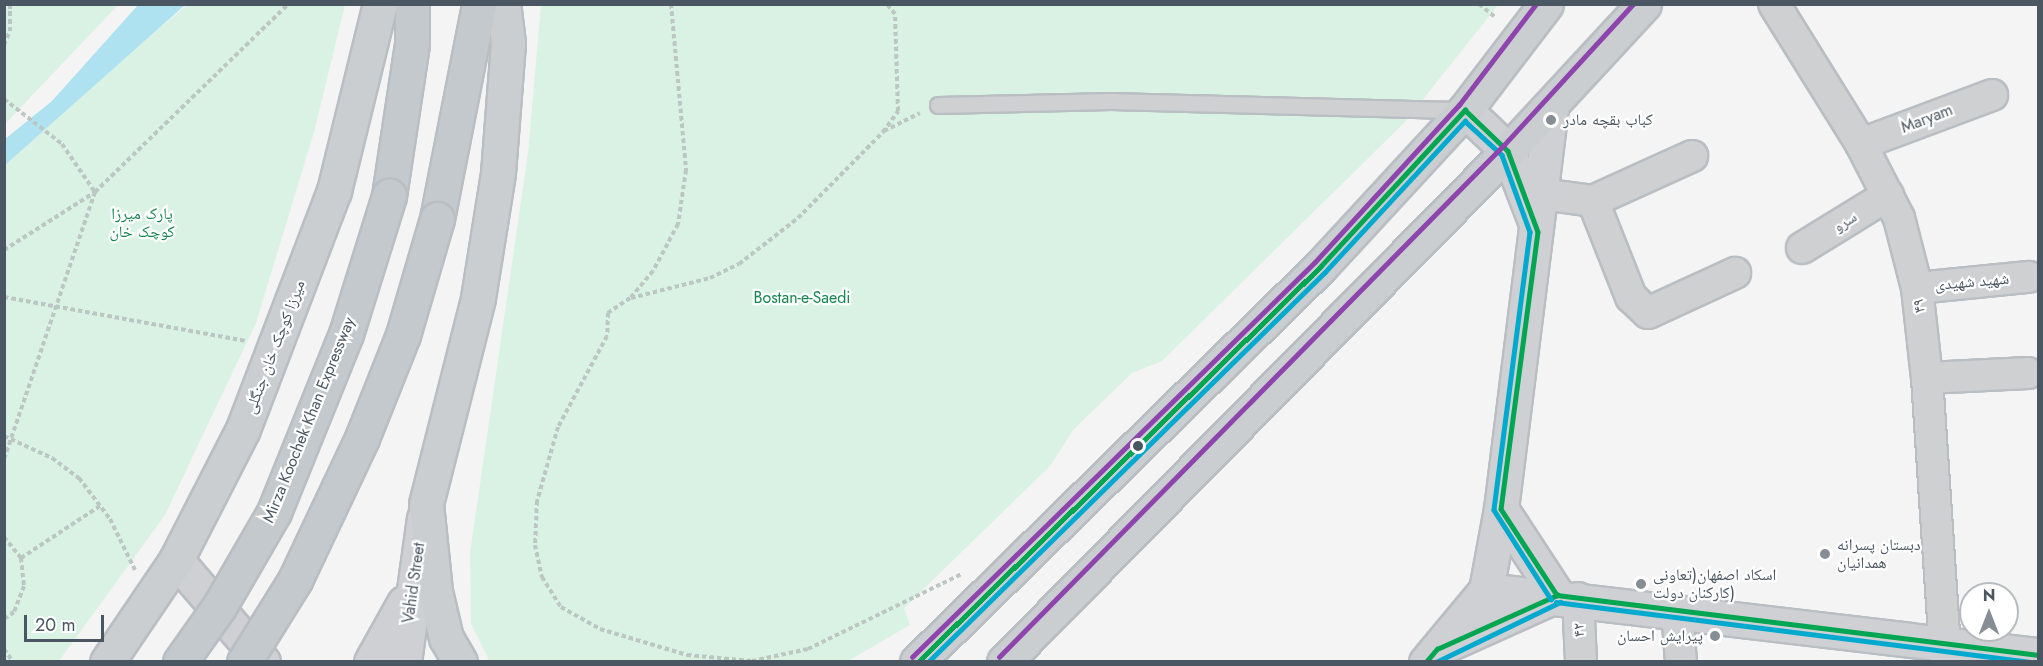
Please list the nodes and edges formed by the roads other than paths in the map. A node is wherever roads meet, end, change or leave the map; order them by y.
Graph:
1 (380, 4) edge
2 (411, 4) edge
3 (478, 4) edge
4 (503, 4) edge
5 (1546, 4) edge
6 (1644, 4) edge
7 (1773, 4) edge
8 (1992, 94) dead end
9 (938, 105) road end
10 (1551, 105) junction
11 (1465, 110) junction
12 (1861, 144) junction
13 (1508, 151) junction
14 (1692, 156) dead end
15 (1541, 194) junction
16 (1888, 195) junction
17 (1593, 201) junction
18 (1538, 232) junction
19 (1802, 248) dead end
20 (1735, 273) dead end
21 (2028, 277) dead end
22 (1917, 288) junction
23 (2028, 373) dead end
24 (1927, 378) junction
25 (426, 504) junction
26 (1501, 509) junction
27 (176, 560) junction
28 (1486, 590) junction
29 (410, 591) junction
30 (1567, 596) junction
31 (1677, 610) junction
32 (1945, 652) edge
33 (1431, 655) edge
34 (2038, 655) edge
35 (920, 658) edge
36 (107, 662) edge
37 (180, 662) edge
38 (244, 662) edge
39 (263, 662) edge
40 (371, 662) edge
41 (404, 662) edge
42 (460, 662) edge
43 (1004, 662) edge
44 (1581, 662) edge
45 (1681, 662) edge

1 - 27 main road, میرزا کوچک خان جنگلی
2 - 37 highway, Mirza Koochek Khan Expressway, bridge
3 - 38 highway, bridge
4 - 25 main road
5 - 11 main road
6 - 10 main road
7 - 12 street, ۴۹
8 - 12 street, Maryam
9 - 11 lane
10 - 13 main road
10 - 15 main road
11 - 13 main road
11 - 35 main road
12 - 16 street, ۴۹
13 - 18 main road
13 - 43 main road
14 - 17 street
15 - 17 street
15 - 18 main road
16 - 19 street, سرو
16 - 22 street, ۴۹
17 - 20 street
18 - 26 main road
21 - 22 street, شهید شهیدی
22 - 24 street, ۴۹
23 - 24 street
24 - 32 street, ۴۹
25 - 29 main road, Vahid Street
25 - 42 main road
26 - 28 main road
26 - 30 main road
27 - 36 main road, میرزا کوچک خان جنگلی
27 - 39 main road
28 - 30 main road
28 - 33 main road
29 - 40 main road
29 - 41 main road, Vahid Street
30 - 31 main road
30 - 33 main road
30 - 44 street, ۴۲
31 - 32 main road
31 - 45 street
32 - 34 main road

